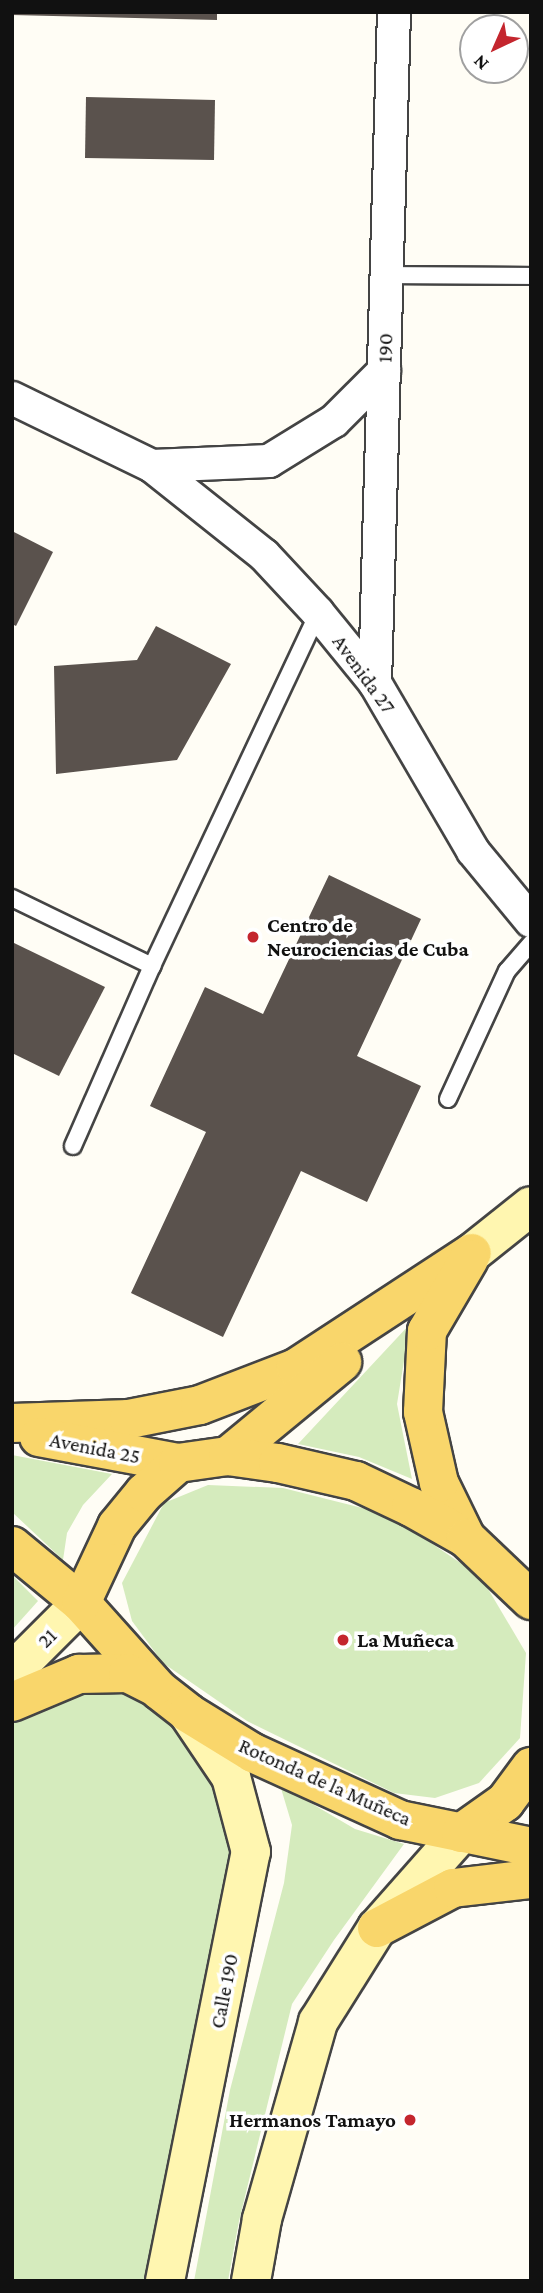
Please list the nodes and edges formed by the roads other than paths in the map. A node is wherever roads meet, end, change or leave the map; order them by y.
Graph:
1 (394, 12) edge
2 (387, 275) junction
3 (531, 276) edge
4 (384, 371) junction
5 (12, 398) edge
6 (152, 467) junction
7 (318, 613) junction
8 (375, 683) junction
9 (12, 898) edge
10 (531, 921) edge
11 (531, 943) edge
12 (152, 966) junction
13 (448, 1099) dead end
14 (73, 1146) dead end
15 (531, 1206) edge
16 (472, 1253) junction
17 (12, 1423) edge
18 (12, 1431) edge
19 (228, 1456) junction
20 (178, 1463) junction
21 (466, 1538) junction
22 (12, 1546) edge
23 (531, 1599) edge
24 (81, 1603) junction
25 (12, 1672) edge
26 (174, 1701) junction
27 (12, 1702) edge
28 (531, 1768) edge
29 (461, 1833) junction
30 (531, 1847) edge
31 (531, 1879) edge
32 (377, 1928) junction
33 (165, 2281) edge
34 (251, 2281) edge

1 - 2 street, 190
2 - 3 lane
2 - 4 street, 190
4 - 6 street, Avenida 27
4 - 8 street, 190
5 - 6 street, Avenida 27
6 - 7 street, Avenida 27
7 - 8 street, Avenida 27
7 - 12 lane
8 - 10 street, Avenida 27
9 - 12 lane
11 - 13 lane
12 - 14 lane
15 - 16 main road
16 - 17 main road
16 - 19 main road
16 - 21 main road
18 - 20 main road, Avenida 25
19 - 20 main road
19 - 21 main road
20 - 24 main road
21 - 23 main road
22 - 24 main road
24 - 25 main road, 21
24 - 26 main road, Rotonda de la Muñeca
26 - 27 main road
26 - 29 main road, Rotonda de la Muñeca
26 - 33 main road, Calle 190
28 - 29 main road
29 - 30 main road, Rotonda de la Muñeca
29 - 32 main road
31 - 32 main road
32 - 34 main road

